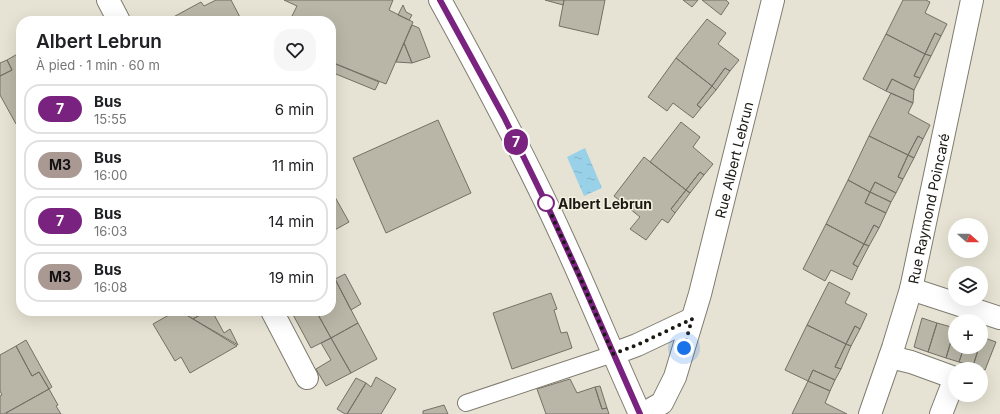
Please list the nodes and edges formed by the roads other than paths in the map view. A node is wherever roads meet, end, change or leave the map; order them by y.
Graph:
1 (108, 0) edge
2 (440, 0) edge
3 (773, 0) edge
4 (972, 0) edge
5 (116, 16) edge
6 (911, 289) junction
7 (275, 316) edge
8 (1000, 318) edge
9 (692, 319) junction
10 (613, 354) junction
11 (890, 357) junction
12 (948, 375) edge
13 (307, 378) dead end
14 (948, 396) edge
15 (466, 403) dead end
16 (640, 414) edge
17 (643, 414) edge
18 (870, 414) edge
19 (941, 414) edge

1 - 5 street
2 - 10 street
3 - 9 street, Rue Albert Lebrun
4 - 6 street, Rue Raymond Poincaré
6 - 8 street
6 - 11 street, Rue Raymond Poincaré
7 - 13 street
9 - 10 street
9 - 17 street, Rue Albert Lebrun
10 - 15 lane
10 - 16 street
11 - 12 street
11 - 18 street, Rue Raymond Poincaré
14 - 19 street

